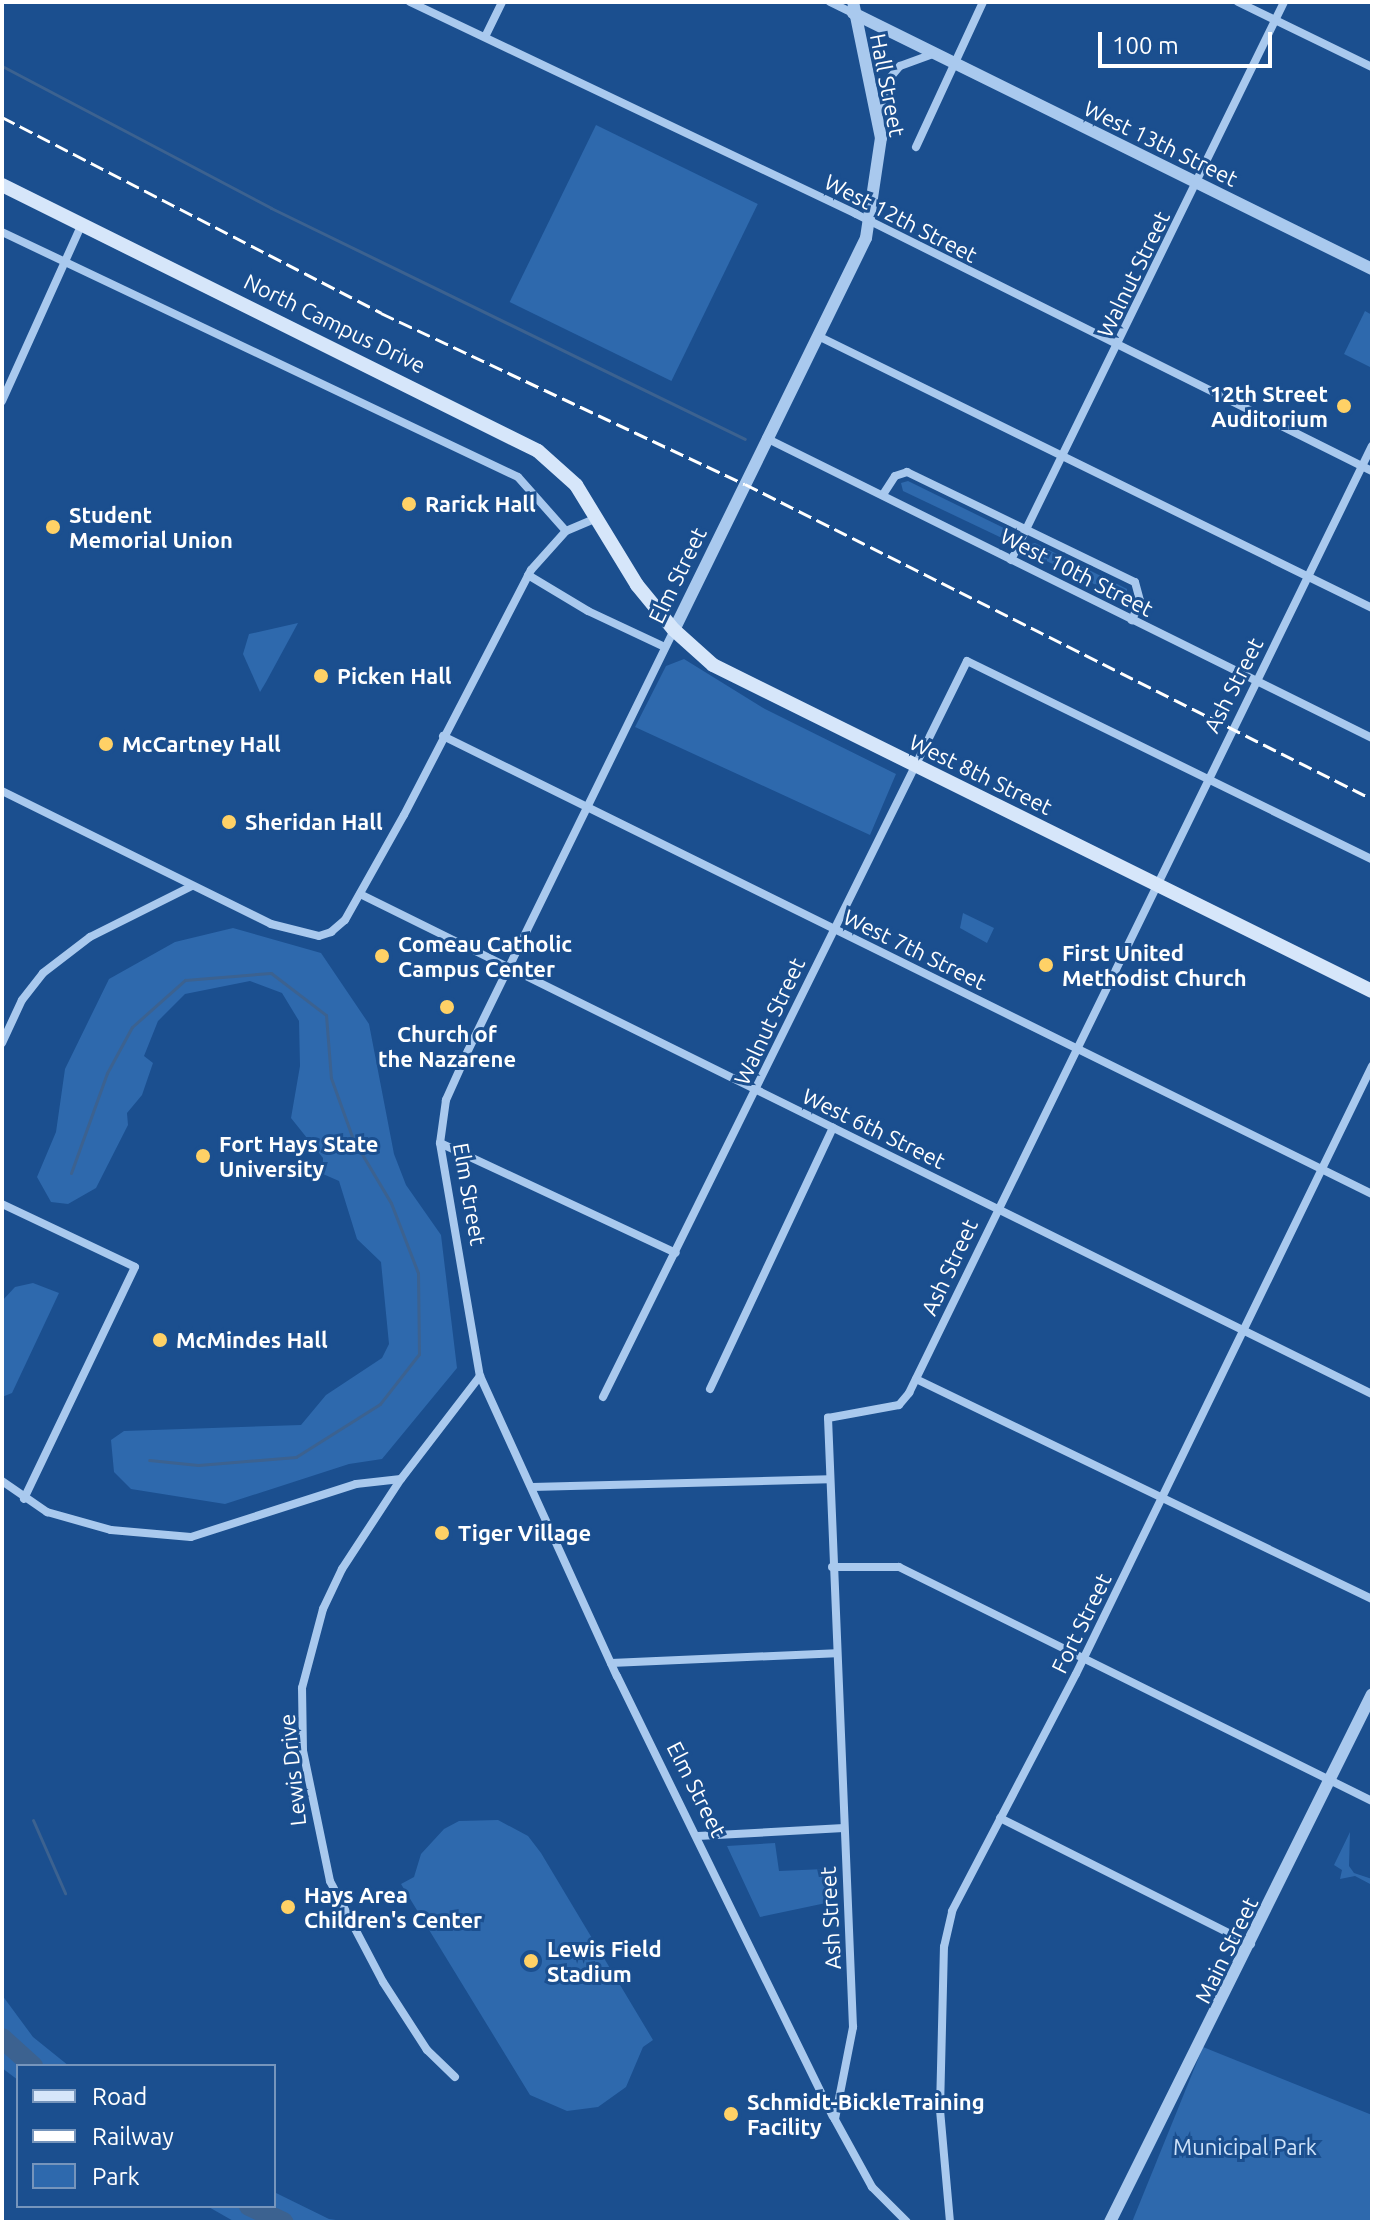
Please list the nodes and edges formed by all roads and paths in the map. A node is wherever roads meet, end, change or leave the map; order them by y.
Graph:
1 (410, 2) edge
2 (502, 2) edge
3 (830, 2) edge
4 (983, 2) edge
5 (1238, 2) edge
6 (1284, 2) edge
7 (853, 8) edge
8 (1275, 20) junction
9 (485, 37) junction
10 (933, 54) junction
11 (954, 65) junction
12 (1372, 67) edge
13 (877, 117) junction
14 (916, 147) dead end
15 (1197, 182) junction
16 (2, 185) edge
17 (870, 222) junction
18 (82, 224) junction
19 (2, 232) edge
20 (65, 261) junction
21 (1372, 269) edge
22 (818, 336) junction
23 (1118, 346) junction
24 (2, 401) edge
25 (766, 438) junction
26 (1372, 446) edge
27 (1063, 455) junction
28 (1362, 466) junction
29 (1372, 471) edge
30 (884, 493) junction
31 (598, 518) junction
32 (1027, 530) junction
33 (566, 531) junction
34 (616, 544) joint
35 (1011, 560) junction
36 (528, 575) junction
37 (1309, 575) junction
38 (1372, 608) edge
39 (1132, 620) junction
40 (674, 630) junction
41 (665, 647) junction
42 (1255, 681) junction
43 (443, 736) junction
44 (1372, 738) edge
45 (914, 765) junction
46 (1206, 780) junction
47 (2, 791) edge
48 (589, 809) junction
49 (1372, 859) edge
50 (1156, 884) junction
51 (192, 886) junction
52 (360, 894) junction
53 (833, 928) junction
54 (510, 969) junction
55 (1372, 991) edge
56 (2, 1043) edge
57 (1076, 1048) junction
58 (1372, 1066) edge
59 (756, 1090) junction
60 (833, 1128) junction
61 (440, 1143) junction
62 (1321, 1168) junction
63 (1372, 1194) edge
64 (2, 1204) edge
65 (997, 1209) junction
66 (676, 1253) junction
67 (1243, 1330) junction
68 (480, 1376) junction
69 (916, 1379) junction
70 (710, 1389) dead end
71 (1372, 1394) edge
72 (603, 1397) dead end
73 (401, 1479) junction
74 (829, 1479) junction
75 (2, 1481) edge
76 (532, 1487) junction
77 (1162, 1496) junction
78 (24, 1499) junction
79 (832, 1567) junction
80 (1372, 1599) edge
81 (836, 1653) junction
82 (1083, 1661) junction
83 (611, 1663) junction
84 (1372, 1694) edge
85 (1329, 1780) junction
86 (1372, 1801) edge
87 (1000, 1818) junction
88 (844, 1828) junction
89 (698, 1836) junction
90 (1252, 1944) junction
91 (455, 2077) dead end
92 (835, 2119) junction
93 (907, 2222) edge
94 (950, 2222) edge
95 (1110, 2222) edge

1 - 9 street, West 12th Street
2 - 9 street
3 - 7 street, West 13th Street
4 - 11 street
5 - 8 street
6 - 8 street, Walnut Street
7 - 10 street, West 13th Street
7 - 13 street, Hall Street
8 - 12 street
8 - 15 street, Walnut Street
9 - 17 street, West 12th Street
10 - 11 street, West 13th Street
10 - 13 street
11 - 14 street
11 - 15 street, West 13th Street
13 - 17 street, Hall Street
15 - 21 street, West 13th Street
15 - 23 street, Walnut Street
16 - 18 main road, North Campus Drive
17 - 22 street, Elm Street
17 - 23 street, West 12th Street
18 - 20 street
18 - 31 main road, North Campus Drive
19 - 20 street
20 - 24 street
20 - 33 street
22 - 25 street, Elm Street
22 - 27 street
23 - 27 street, Walnut Street
23 - 28 street, West 12th Street
25 - 30 street, West 10th Street
25 - 40 street, Elm Street
26 - 28 street, Ash Street
27 - 32 street, Walnut Street
27 - 37 street
28 - 29 street, West 12th Street
28 - 37 street, Ash Street
30 - 32 street
30 - 35 street, West 10th Street
31 - 33 street
31 - 34 main road, North Campus Drive
32 - 35 street, Walnut Street
32 - 39 street
33 - 36 street
34 - 40 main road, West 8th Street
35 - 39 street, West 10th Street
36 - 41 street
36 - 43 street
37 - 38 street
37 - 42 street, Ash Street
39 - 42 street, West 10th Street
40 - 41 street, Elm Street
40 - 45 main road, West 8th Street
41 - 48 street, Elm Street
42 - 44 street, West 10th Street
42 - 46 street, Ash Street
43 - 48 street, West 7th Street
43 - 52 street
45 - 46 street, Walnut Street
45 - 50 main road, West 8th Street
45 - 53 street, Walnut Street
46 - 49 street
46 - 50 street, Ash Street
47 - 51 street
48 - 53 street, West 7th Street
48 - 54 street, Elm Street
50 - 55 main road, West 8th Street
50 - 57 street, Ash Street
51 - 52 street
51 - 56 street
52 - 54 street, West 6th Street
53 - 57 street, West 7th Street
53 - 59 street, Walnut Street
54 - 59 street, West 6th Street
54 - 61 street, Elm Street
57 - 62 street, West 7th Street
57 - 65 street, Ash Street
58 - 62 street, Fort Street
59 - 60 street, West 6th Street
59 - 66 street, Walnut Street
60 - 65 street, West 6th Street
60 - 70 street
61 - 66 street
61 - 68 street, Elm Street
62 - 63 street, West 7th Street
62 - 67 street, Fort Street
64 - 78 street
65 - 67 street, West 6th Street
65 - 69 street, Ash Street
66 - 72 street, Walnut Street
67 - 71 street, West 6th Street
67 - 77 street, Fort Street
68 - 73 street, Lewis Drive
68 - 76 street, Elm Street
69 - 74 street, Ash Street
69 - 77 street
73 - 78 street
73 - 91 street, Lewis Drive
74 - 76 street
74 - 79 street, Ash Street
75 - 78 street
76 - 83 street, Elm Street
77 - 80 street
77 - 82 street, Fort Street
79 - 81 street, Ash Street
79 - 82 street
81 - 83 street
81 - 88 street, Ash Street
82 - 85 street
82 - 87 street, Fort Street
83 - 89 street, Elm Street
84 - 85 street, Main Street
85 - 86 street
85 - 90 street, Main Street
87 - 90 street
87 - 94 street, Fort Street
88 - 89 street
88 - 92 street, Ash Street
89 - 92 street, Elm Street
90 - 95 street, Main Street
92 - 93 street, Elm Street

